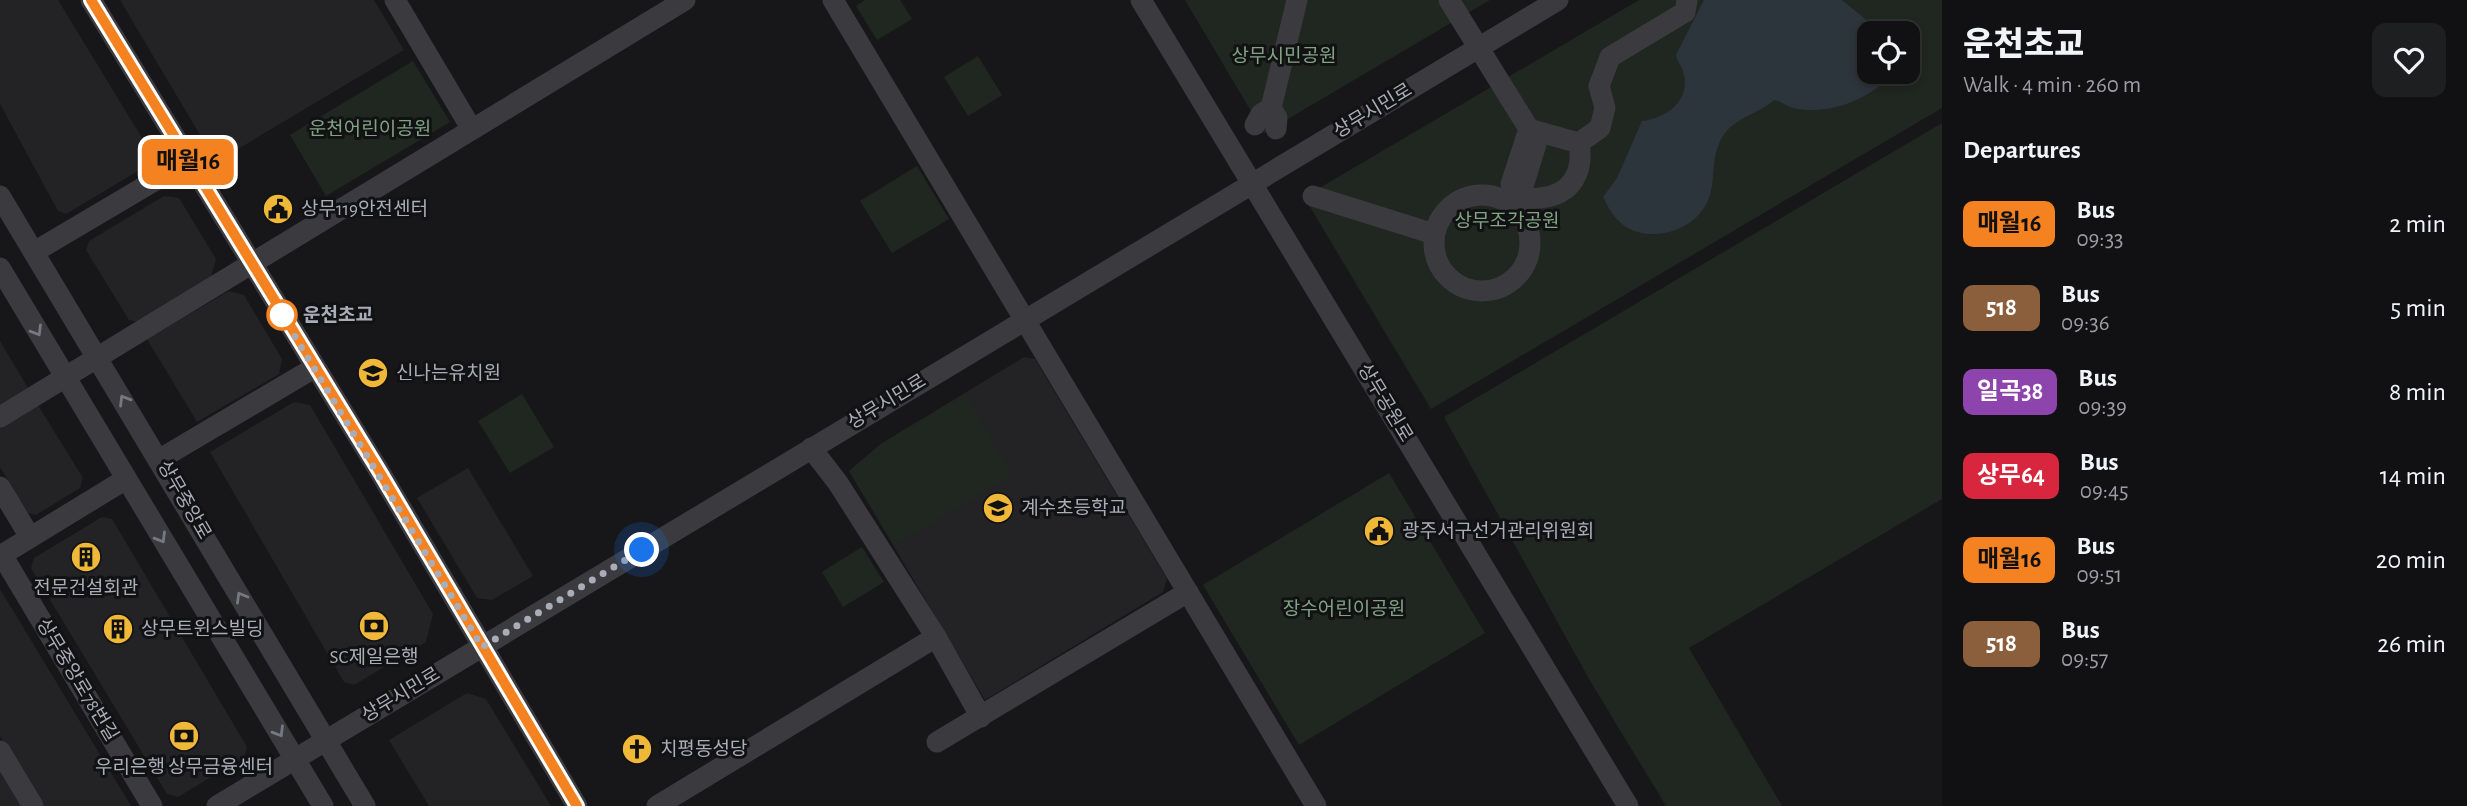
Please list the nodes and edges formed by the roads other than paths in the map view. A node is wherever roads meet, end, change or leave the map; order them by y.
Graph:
1 (91, 0) edge
2 (395, 0) edge
3 (685, 0) edge
4 (833, 0) edge
5 (1141, 0) edge
6 (1297, 0) edge
7 (1449, 0) edge
8 (1558, 0) edge
9 (1687, 0) edge
10 (1271, 108) junction
11 (1255, 125) dead end
12 (471, 128) junction
13 (1276, 129) dead end
14 (1532, 138) junction
15 (1579, 146) junction
16 (188, 161) junction
17 (1253, 183) junction
18 (0, 196) edge
19 (1313, 196) dead end
20 (1514, 199) junction
21 (1434, 234) junction
22 (34, 252) junction
23 (252, 263) junction
24 (1, 272) edge
25 (1024, 319) junction
26 (314, 368) junction
27 (0, 417) edge
28 (811, 448) junction
29 (160, 458) junction
30 (126, 479) junction
31 (0, 487) edge
32 (30, 537) junction
33 (1, 555) edge
34 (1188, 592) junction
35 (936, 637) junction
36 (482, 647) junction
37 (981, 716) junction
38 (325, 741) junction
39 (937, 742) dead end
40 (0, 751) edge
41 (295, 759) junction
42 (33, 806) edge
43 (152, 806) edge
44 (217, 806) edge
45 (323, 806) edge
46 (365, 806) edge
47 (577, 806) edge
48 (657, 806) edge
49 (1317, 806) edge
50 (1628, 806) edge

1 - 16 street
2 - 12 street
3 - 12 street
4 - 25 street
5 - 17 street, 상무공원로
6 - 10 street
7 - 14 street, bridge
8 - 17 street, 상무시민로
9 - 15 street
10 - 11 street
10 - 13 street
12 - 23 street
14 - 15 street, bridge
14 - 20 street
15 - 20 street
16 - 22 street
16 - 23 street
17 - 25 street, 상무시민로
17 - 50 street, 상무공원로
18 - 22 street, 상무중앙로
19 - 21 street
20 - 21 street
20 - 21 street
29 -> 22 street, 상무중앙로
23 - 26 street
23 - 27 street, bridge
24 -> 30 street, 상무중앙로
25 - 28 street, 상무시민로
25 - 34 street
26 - 29 street
26 - 36 street
28 - 35 street
28 - 36 street, 상무시민로
38 -> 29 street, 상무중앙로
30 - 32 street, 상무중앙로78번길
30 -> 41 street, 상무중앙로
31 - 32 street
32 - 33 street, 상무중앙로78번길
33 - 43 street, 상무중앙로78번길
34 - 37 street
34 - 49 street
35 - 37 street
35 - 48 street
36 - 38 street, 상무시민로
36 - 47 street
37 - 39 street
38 - 41 street, 상무시민로
38 - 46 street, 상무중앙로
40 - 42 street
41 - 44 street, 상무시민로
41 - 45 street, 상무중앙로

